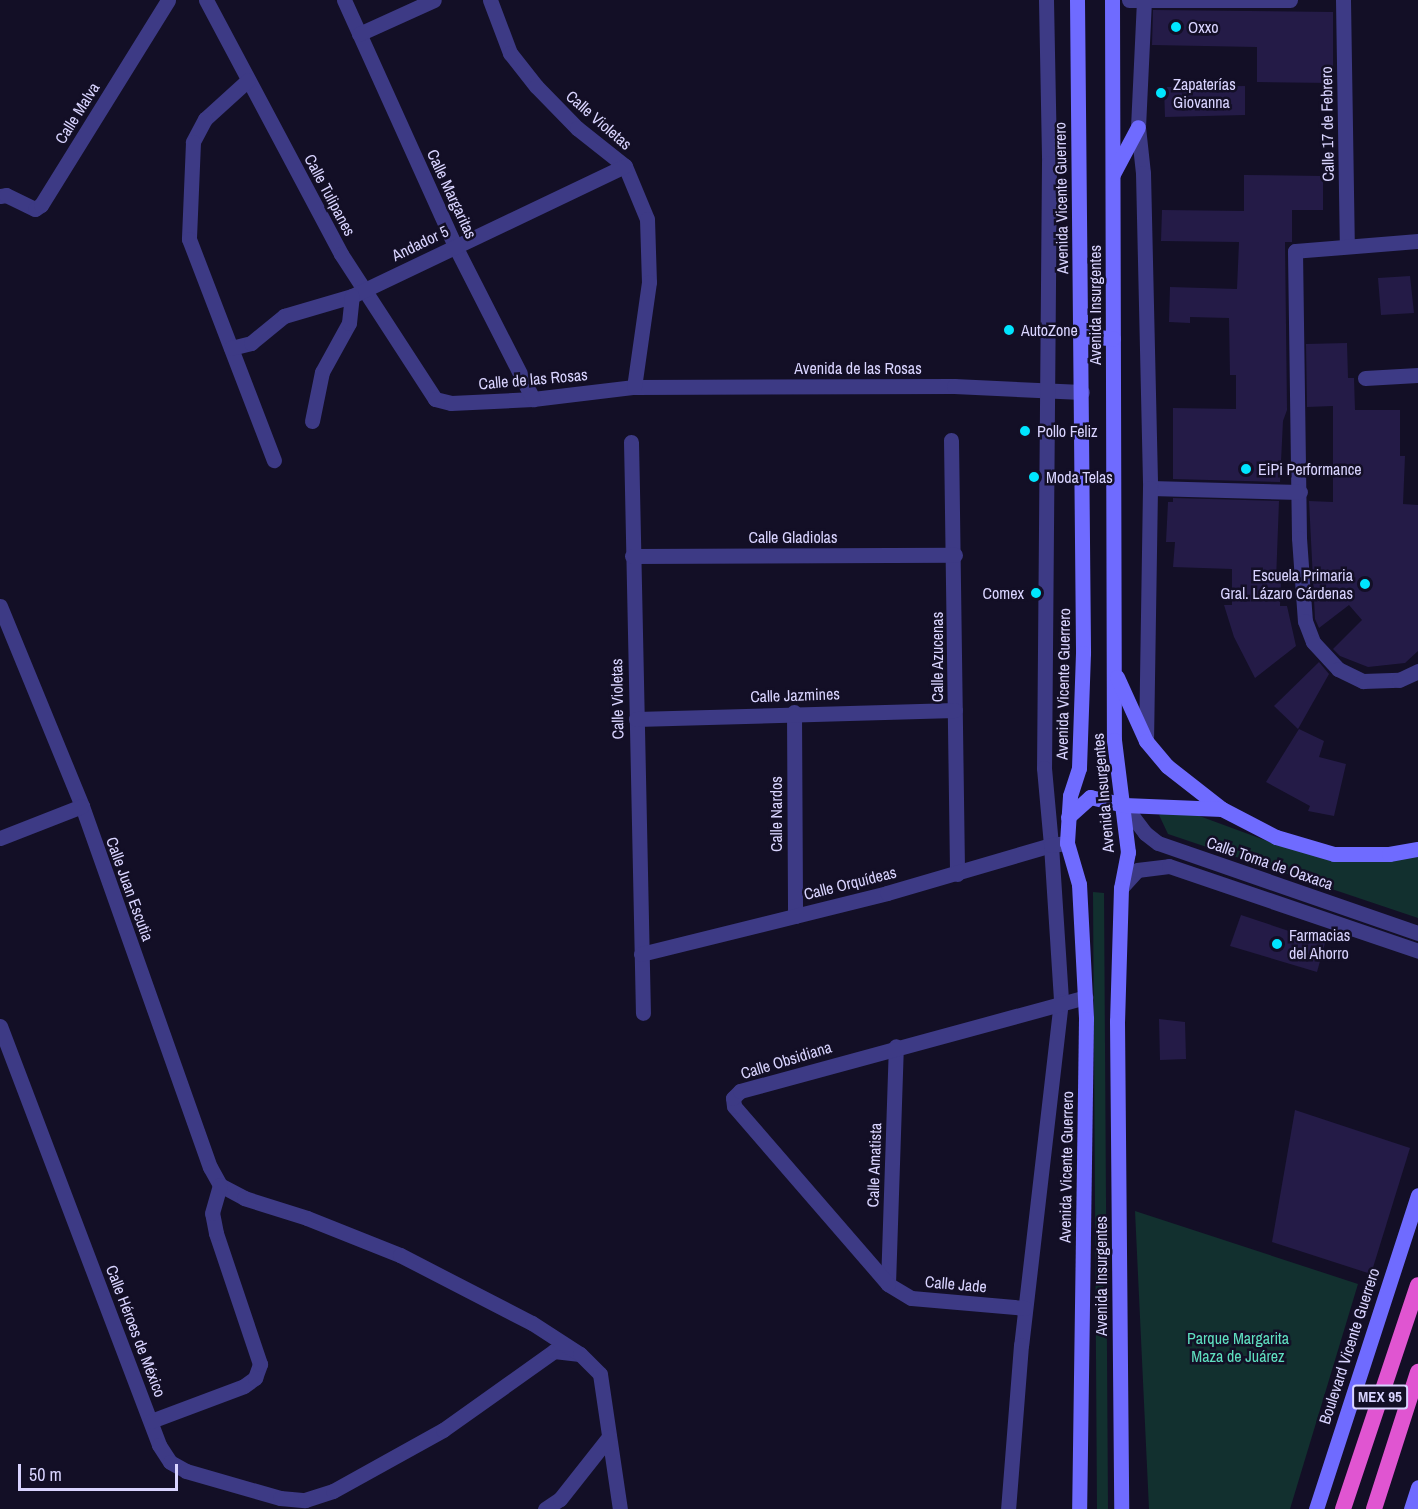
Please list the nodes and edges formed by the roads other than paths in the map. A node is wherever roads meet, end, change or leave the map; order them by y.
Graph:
1 (168, 0) edge
2 (206, 0) edge
3 (344, 0) edge
4 (434, 0) edge
5 (490, 0) edge
6 (1046, 0) edge
7 (1077, 0) edge
8 (1112, 0) edge
9 (1290, 0) edge
10 (1343, 0) edge
11 (1139, 1) edge
12 (359, 34) junction
13 (248, 80) junction
14 (1138, 127) junction
15 (625, 166) junction
16 (1112, 177) junction
17 (0, 196) edge
18 (1418, 242) edge
19 (455, 246) junction
20 (1347, 246) junction
21 (358, 293) junction
22 (1081, 336) junction
23 (1113, 338) junction
24 (231, 348) junction
25 (1418, 375) edge
26 (1365, 378) dead end
27 (633, 387) junction
28 (1046, 390) junction
29 (1082, 392) junction
30 (435, 399) joint
31 (533, 399) junction
32 (312, 421) dead end
33 (951, 440) dead end
34 (631, 442) dead end
35 (274, 460) dead end
36 (1150, 488) junction
37 (1300, 492) junction
38 (955, 555) junction
39 (632, 556) junction
40 (0, 606) edge
41 (1418, 671) edge
42 (1116, 674) junction
43 (956, 710) junction
44 (794, 712) junction
45 (636, 719) junction
46 (1146, 741) junction
47 (1124, 805) junction
48 (82, 806) junction
49 (1222, 809) junction
50 (1068, 817) junction
51 (0, 838) edge
52 (1067, 843) junction
53 (1051, 845) junction
54 (1418, 849) edge
55 (957, 874) junction
56 (1121, 888) junction
57 (795, 916) junction
58 (1418, 933) edge
59 (1418, 951) edge
60 (641, 954) junction
61 (1085, 997) junction
62 (1061, 1001) junction
63 (643, 1013) dead end
64 (0, 1026) edge
65 (896, 1046) junction
66 (220, 1185) junction
67 (1418, 1195) edge
68 (888, 1284) junction
69 (1418, 1285) edge
70 (1025, 1308) junction
71 (580, 1353) junction
72 (1418, 1372) edge
73 (151, 1421) junction
74 (609, 1437) junction
75 (1418, 1487) edge
76 (545, 1509) edge
77 (620, 1509) edge
78 (1008, 1509) edge
79 (1079, 1509) edge
80 (1121, 1509) edge
81 (1316, 1509) edge
82 (1343, 1509) edge
83 (1374, 1509) edge
84 (1411, 1509) edge

1 - 17 street, Calle Malva
2 - 13 street, Calle Tulipanes
3 - 12 street, Calle Margaritas
4 - 12 street
5 - 15 street, Calle Violetas
6 - 28 street
7 - 22 main road, Avenida Vicente Guerrero
8 - 16 main road, Avenida Insurgentes
9 - 11 street
10 - 20 street, Calle 17 de Febrero
11 - 14 street
12 - 19 street, Calle Margaritas
13 - 21 street, Calle Tulipanes
13 - 24 street
14 - 16 main road
14 - 36 street
15 - 19 street, Andador 5
15 - 27 street, Calle Violetas
16 - 23 main road, Avenida Insurgentes
18 - 20 street
19 - 21 street, Andador 5
19 - 31 street, Calle Margaritas
20 - 37 street
21 - 24 street, Andador 5
21 - 30 street, Calle Tulipanes
21 - 32 street
22 - 23 main road
22 - 29 main road, Avenida Vicente Guerrero
23 - 42 main road, Avenida Insurgentes
24 - 35 street
25 - 26 street
27 - 28 street, Avenida de las Rosas
27 - 31 street, Calle de las Rosas
28 - 29 street, Avenida de las Rosas
28 - 53 street
29 - 50 main road, Avenida Vicente Guerrero
30 - 31 street, Calle de las Rosas
33 - 38 street, Calle Azucenas
34 - 39 street, Calle Violetas
36 - 37 street
36 - 46 street
37 - 41 street
38 - 39 street, Calle Gladiolas
38 - 43 street, Calle Azucenas
39 - 45 street, Calle Violetas
40 - 48 street, Calle Juan Escutia
42 - 46 main road
42 - 47 main road, Avenida Insurgentes
43 - 44 street, Calle Jazmines
43 - 55 street, Calle Azucenas
44 - 45 street, Calle Jazmines
44 - 57 street, Calle Nardos
45 - 60 street, Calle Violetas
46 - 49 main road
47 - 49 main road
47 - 50 main road
47 - 56 main road, Avenida Insurgentes
47 - 58 street, Calle Toma de Oaxaca
48 - 51 street
48 - 66 street, Calle Juan Escutia
49 - 54 main road
50 - 52 main road, Avenida Vicente Guerrero
52 - 53 street, Calle Orquídeas
52 - 61 main road, Avenida Vicente Guerrero
53 - 55 street, Calle Orquídeas
53 - 62 street
55 - 57 street, Calle Orquídeas
56 - 59 street
56 - 80 main road, Avenida Insurgentes
57 - 60 street, Calle Orquídeas
60 - 63 street, Calle Violetas
61 - 62 street, Calle Obsidiana
61 - 79 main road, Avenida Vicente Guerrero
62 - 65 street, Calle Obsidiana
62 - 70 street
64 - 73 street, Calle Héroes de México
65 - 68 street, Calle Amatista
65 - 68 street, Calle Obsidiana
66 - 71 street
66 - 73 street, Calle Héroes de México
67 - 81 main road, Boulevard Vicente Guerrero
68 - 70 street, Calle Jade
69 - 82 highway, MEX 95
70 - 78 street
71 - 73 street
71 - 74 street
72 - 83 highway, MEX 95
74 - 76 street
74 - 77 street
75 - 84 main road

